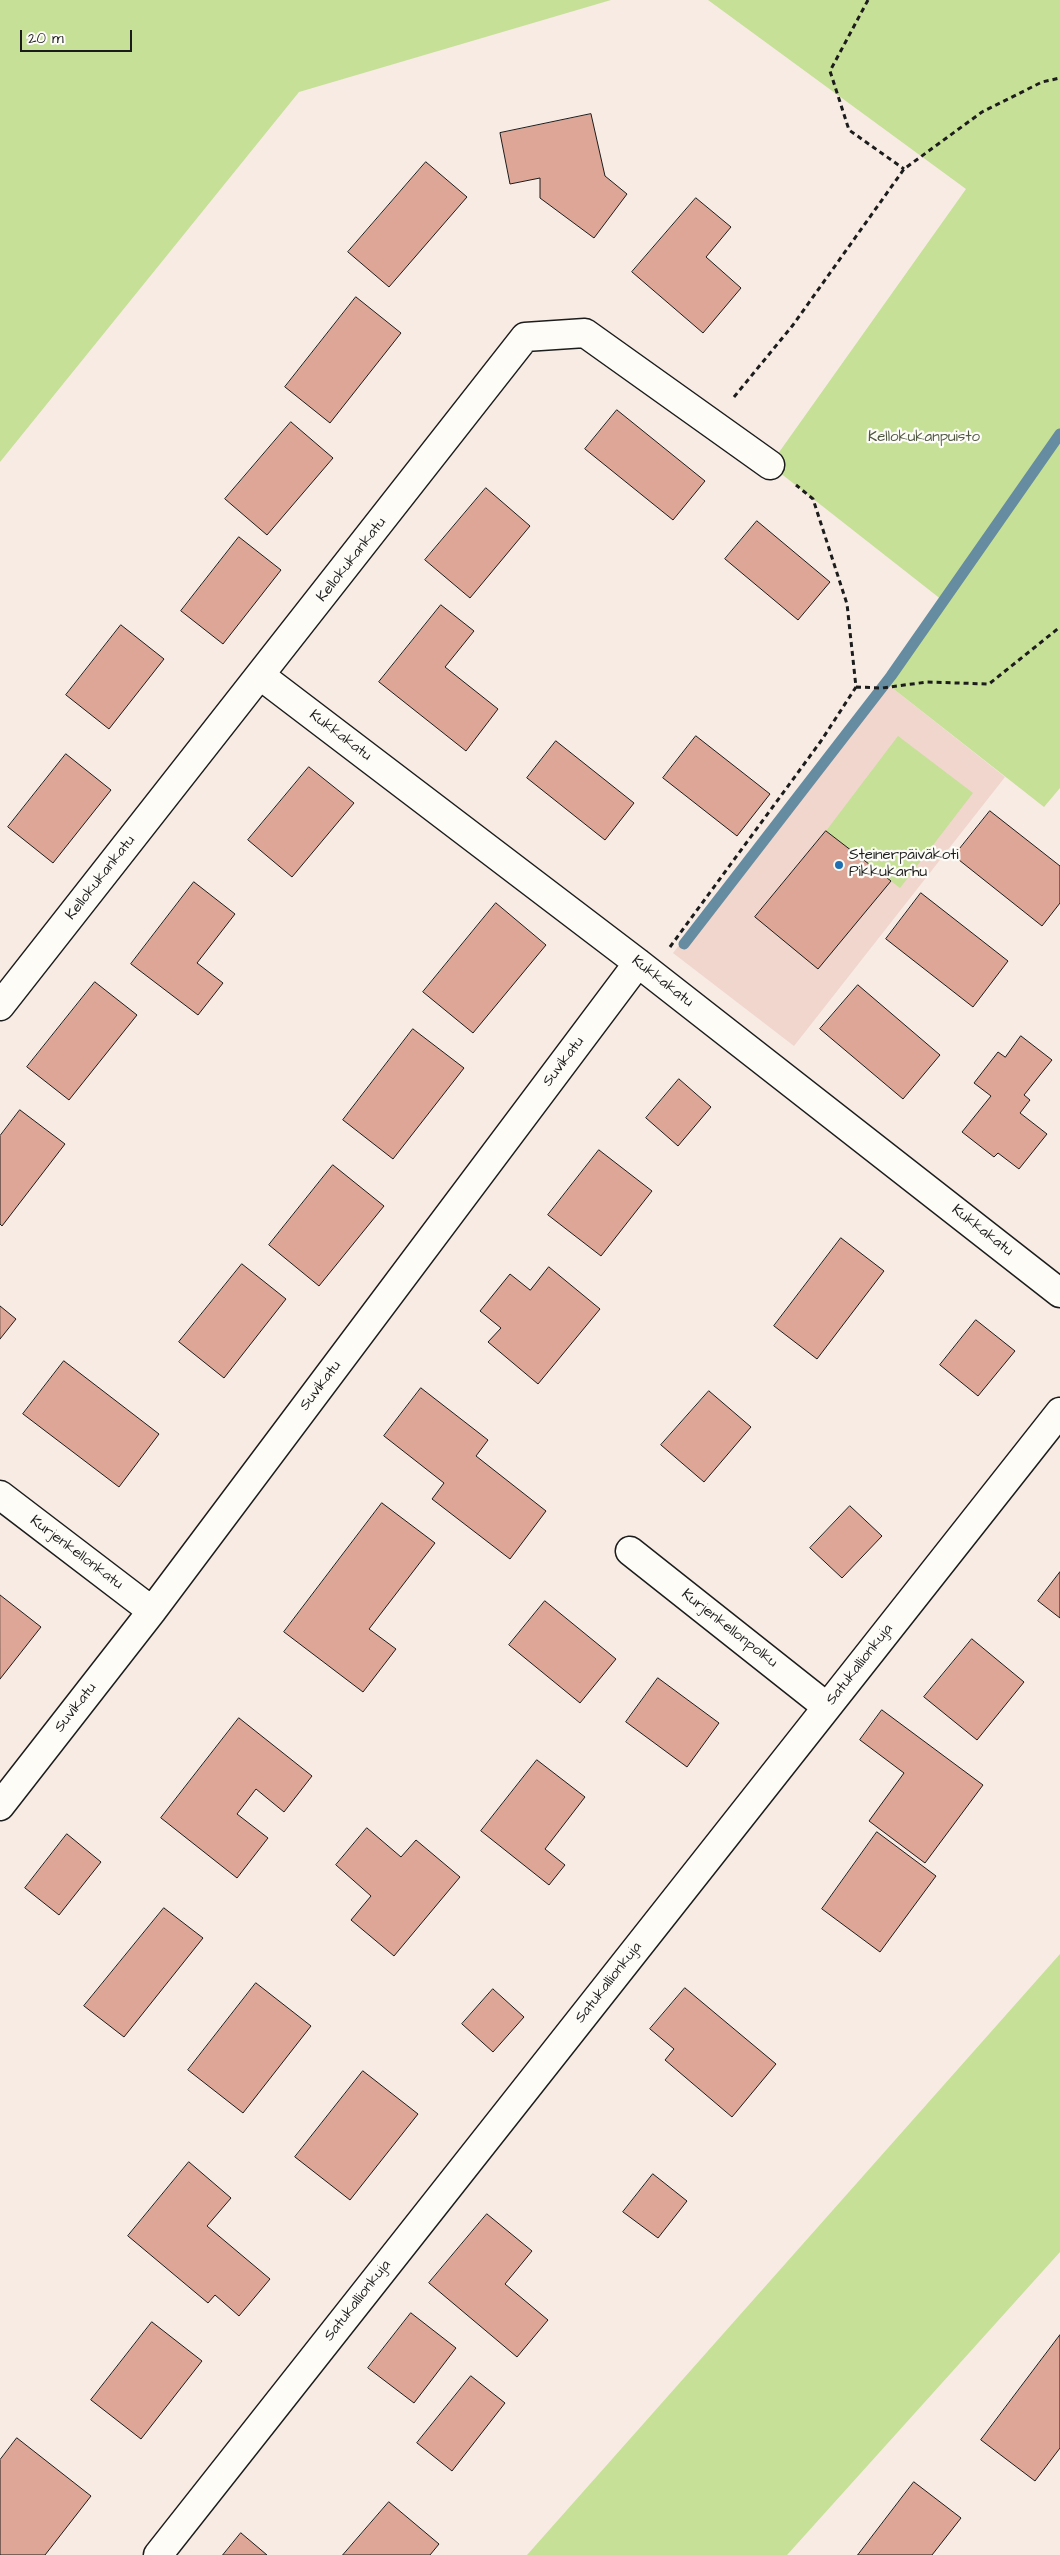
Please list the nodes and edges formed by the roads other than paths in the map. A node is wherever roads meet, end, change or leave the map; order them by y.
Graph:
1 (770, 465) road end
2 (261, 676) junction
3 (645, 968) junction
4 (0, 1006) edge
5 (1060, 1293) edge
6 (1060, 1412) edge
7 (0, 1495) edge
8 (630, 1551) dead end
9 (152, 1611) junction
10 (827, 1707) junction
11 (0, 1806) edge
12 (158, 2555) edge

1 - 2 street, Kellokukankatu
2 - 3 street, Kukkakatu
2 - 4 street, Kellokukankatu
3 - 5 street, Kukkakatu
3 - 9 street, Suvikatu
6 - 10 street, Satukallionkuja
7 - 9 street, Kurjenkellonkatu
8 - 10 street, Kurjenkellonpolku
9 - 11 street, Suvikatu
10 - 12 street, Satukallionkuja

